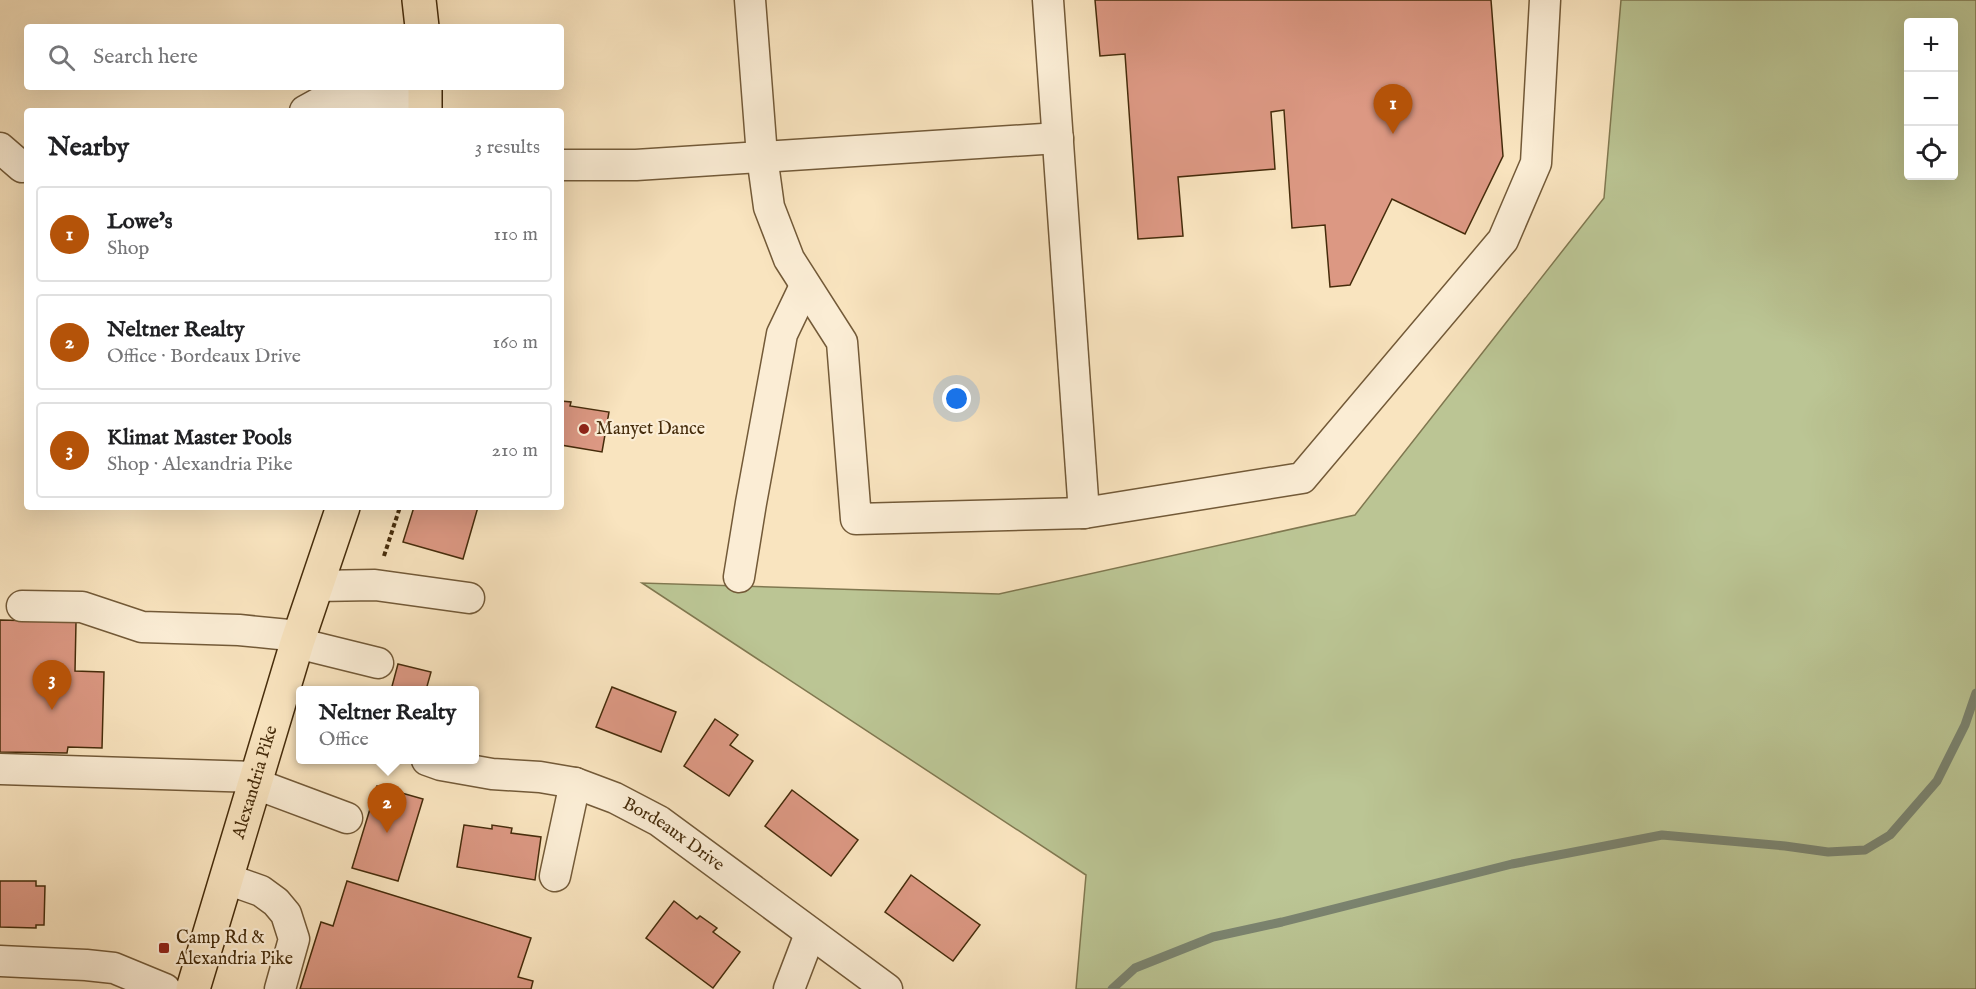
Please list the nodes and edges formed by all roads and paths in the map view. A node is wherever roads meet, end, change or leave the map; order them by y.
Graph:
1 (419, 0) edge
2 (750, 0) edge
3 (1048, 0) edge
4 (1545, 0) edge
5 (422, 24) edge
6 (333, 91) edge
7 (425, 98) edge
8 (309, 108) edge
9 (1058, 138) junction
10 (762, 156) junction
11 (564, 165) edge
12 (805, 286) junction
13 (342, 510) edge
14 (399, 510) edge
15 (1084, 513) junction
16 (739, 577) dead end
17 (375, 585) junction
18 (316, 586) junction
19 (469, 598) dead end
20 (22, 606) dead end
21 (298, 640) junction
22 (378, 663) dead end
23 (290, 701) edge
24 (439, 764) edge
25 (0, 769) edge
26 (257, 780) junction
27 (575, 783) junction
28 (347, 818) dead end
29 (555, 876) dead end
30 (227, 879) junction
31 (810, 934) junction
32 (0, 962) edge
33 (165, 989) edge
34 (193, 989) edge
35 (280, 989) edge
36 (789, 989) edge
37 (887, 989) edge

1 - 5 main road
2 - 10 street
3 - 9 street
4 - 15 street
6 - 7 street
6 - 8 street
9 - 10 street
9 - 15 street
10 - 11 street
10 - 12 street
12 - 15 street
12 - 16 street
13 - 18 main road, Alexandria Pike
14 - 17 path
17 - 18 street
17 - 19 street
18 - 21 main road, Alexandria Pike
20 - 21 street
21 - 22 street
21 - 23 main road, Alexandria Pike
23 - 26 main road, Alexandria Pike
24 - 27 street, Bordeaux Drive
25 - 26 street
26 - 28 street
26 - 30 main road, Alexandria Pike
27 - 29 street
27 - 31 street, Bordeaux Drive
30 - 34 main road, Alexandria Pike
30 - 35 street
31 - 36 street
31 - 37 street, Bordeaux Drive
32 - 33 street

